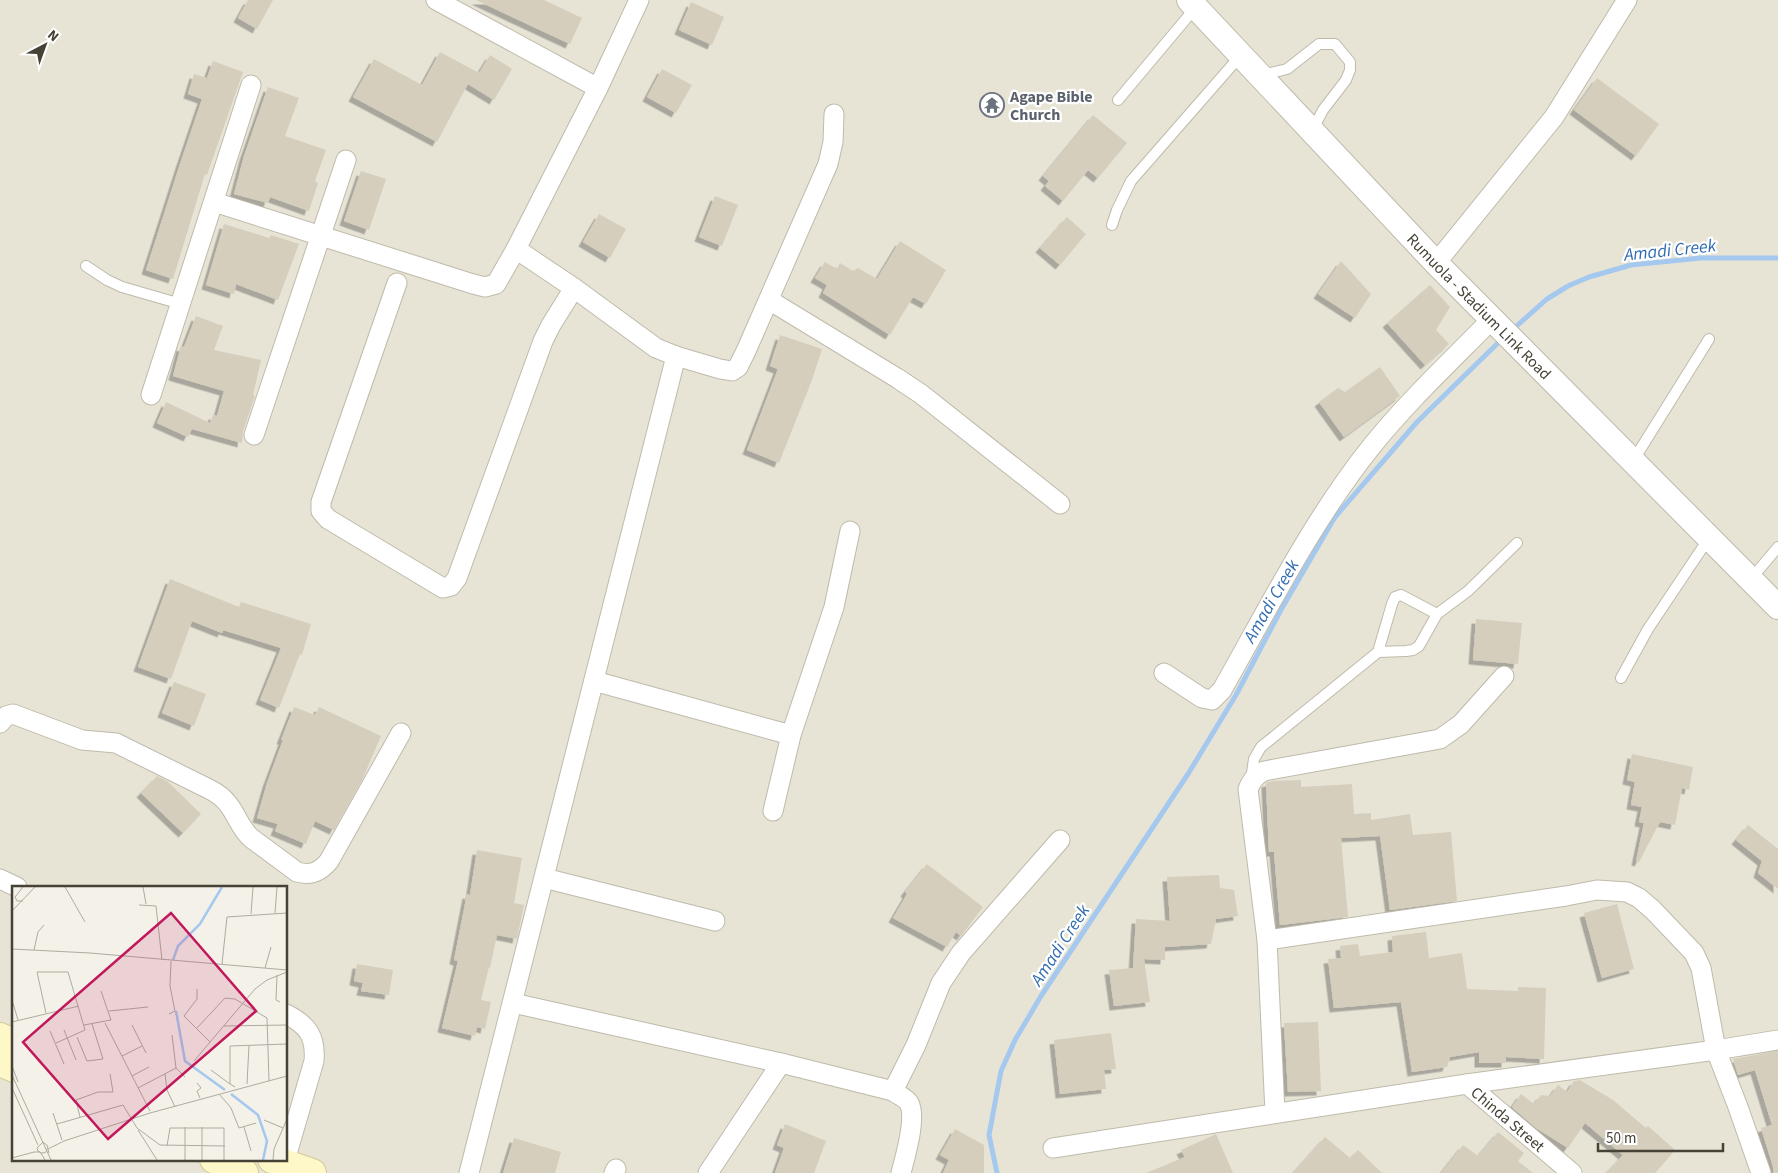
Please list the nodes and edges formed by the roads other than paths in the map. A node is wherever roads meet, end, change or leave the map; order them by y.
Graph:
1 (436, 0) edge
2 (639, 0) edge
3 (1627, 0) edge
4 (1192, 4) edge
5 (1241, 55) junction
6 (1260, 75) junction
7 (251, 86) dead end
8 (598, 88) junction
9 (1118, 100) dead end
10 (834, 114) dead end
11 (1312, 131) junction
12 (346, 160) dead end
13 (214, 202) junction
14 (1112, 225) dead end
15 (320, 235) junction
16 (516, 249) junction
17 (1436, 263) junction
18 (86, 266) dead end
19 (397, 283) dead end
20 (574, 288) junction
21 (769, 300) junction
22 (181, 304) junction
23 (1495, 323) junction
24 (1709, 338) dead end
25 (676, 356) junction
26 (151, 395) dead end
27 (254, 435) dead end
28 (1633, 461) junction
29 (1060, 504) dead end
30 (850, 531) dead end
31 (1710, 538) junction
32 (1517, 543) dead end
33 (1778, 547) edge
34 (1751, 579) junction
35 (1778, 606) edge
36 (1437, 614) junction
37 (1378, 652) junction
38 (1164, 672) dead end
39 (1504, 676) dead end
40 (1621, 678) dead end
41 (594, 681) junction
42 (0, 723) edge
43 (401, 732) dead end
44 (792, 735) junction
45 (1251, 782) junction
46 (773, 811) dead end
47 (1060, 840) dead end
48 (544, 878) junction
49 (0, 879) edge
50 (15, 886) edge
51 (715, 921) dead end
52 (1267, 940) junction
53 (512, 1003) junction
54 (288, 1015) edge
55 (0, 1037) edge
56 (1778, 1040) edge
57 (12, 1042) edge
58 (1716, 1050) junction
59 (0, 1062) edge
60 (781, 1063) junction
61 (12, 1067) edge
62 (1467, 1084) junction
63 (893, 1092) junction
64 (1275, 1113) junction
65 (288, 1144) edge
66 (1053, 1148) dead end
67 (216, 1160) edge
68 (282, 1163) edge
69 (244, 1173) edge
70 (312, 1173) edge
71 (469, 1173) edge
72 (708, 1173) edge
73 (901, 1173) edge
74 (1572, 1173) edge
75 (1761, 1173) edge

1 - 8 street
2 - 8 street
3 - 17 street
4 - 5 street, Rumuola - Stadium Link Road
4 - 9 lane
5 - 6 street, Rumuola - Stadium Link Road
5 - 14 lane
6 - 11 street, Rumuola - Stadium Link Road
6 - 11 lane
7 - 13 street
8 - 16 street
10 - 21 street
11 - 17 street, Rumuola - Stadium Link Road
12 - 15 street
13 - 15 street
13 - 22 street
15 - 16 street
15 - 27 street
16 - 20 street
17 - 23 street, Rumuola - Stadium Link Road
18 - 22 lane
19 - 20 street
20 - 25 street
21 - 25 street
21 - 29 street
22 - 26 street
23 - 28 street, Rumuola - Stadium Link Road
23 - 38 street
24 - 28 lane
25 - 41 street
28 - 31 street, Rumuola - Stadium Link Road
30 - 44 street
31 - 34 street, Rumuola - Stadium Link Road
31 - 40 lane
32 - 36 lane
33 - 34 lane
34 - 35 street, Rumuola - Stadium Link Road
36 - 37 lane
36 - 37 lane
37 - 45 lane
39 - 45 street
41 - 44 street
41 - 48 street
42 - 43 street
44 - 46 street
45 - 52 street
47 - 63 street
48 - 51 street
48 - 53 street
49 - 50 street
52 - 58 street
52 - 64 street
53 - 60 street
53 - 71 street
54 - 65 street
55 - 57 main road
56 - 58 street
58 - 62 street
58 - 75 street
59 - 61 main road
60 - 63 street
60 - 72 street
62 - 64 street
62 - 74 street, Chinda Street
63 - 73 street
64 - 66 street
67 - 69 main road
68 - 70 main road

